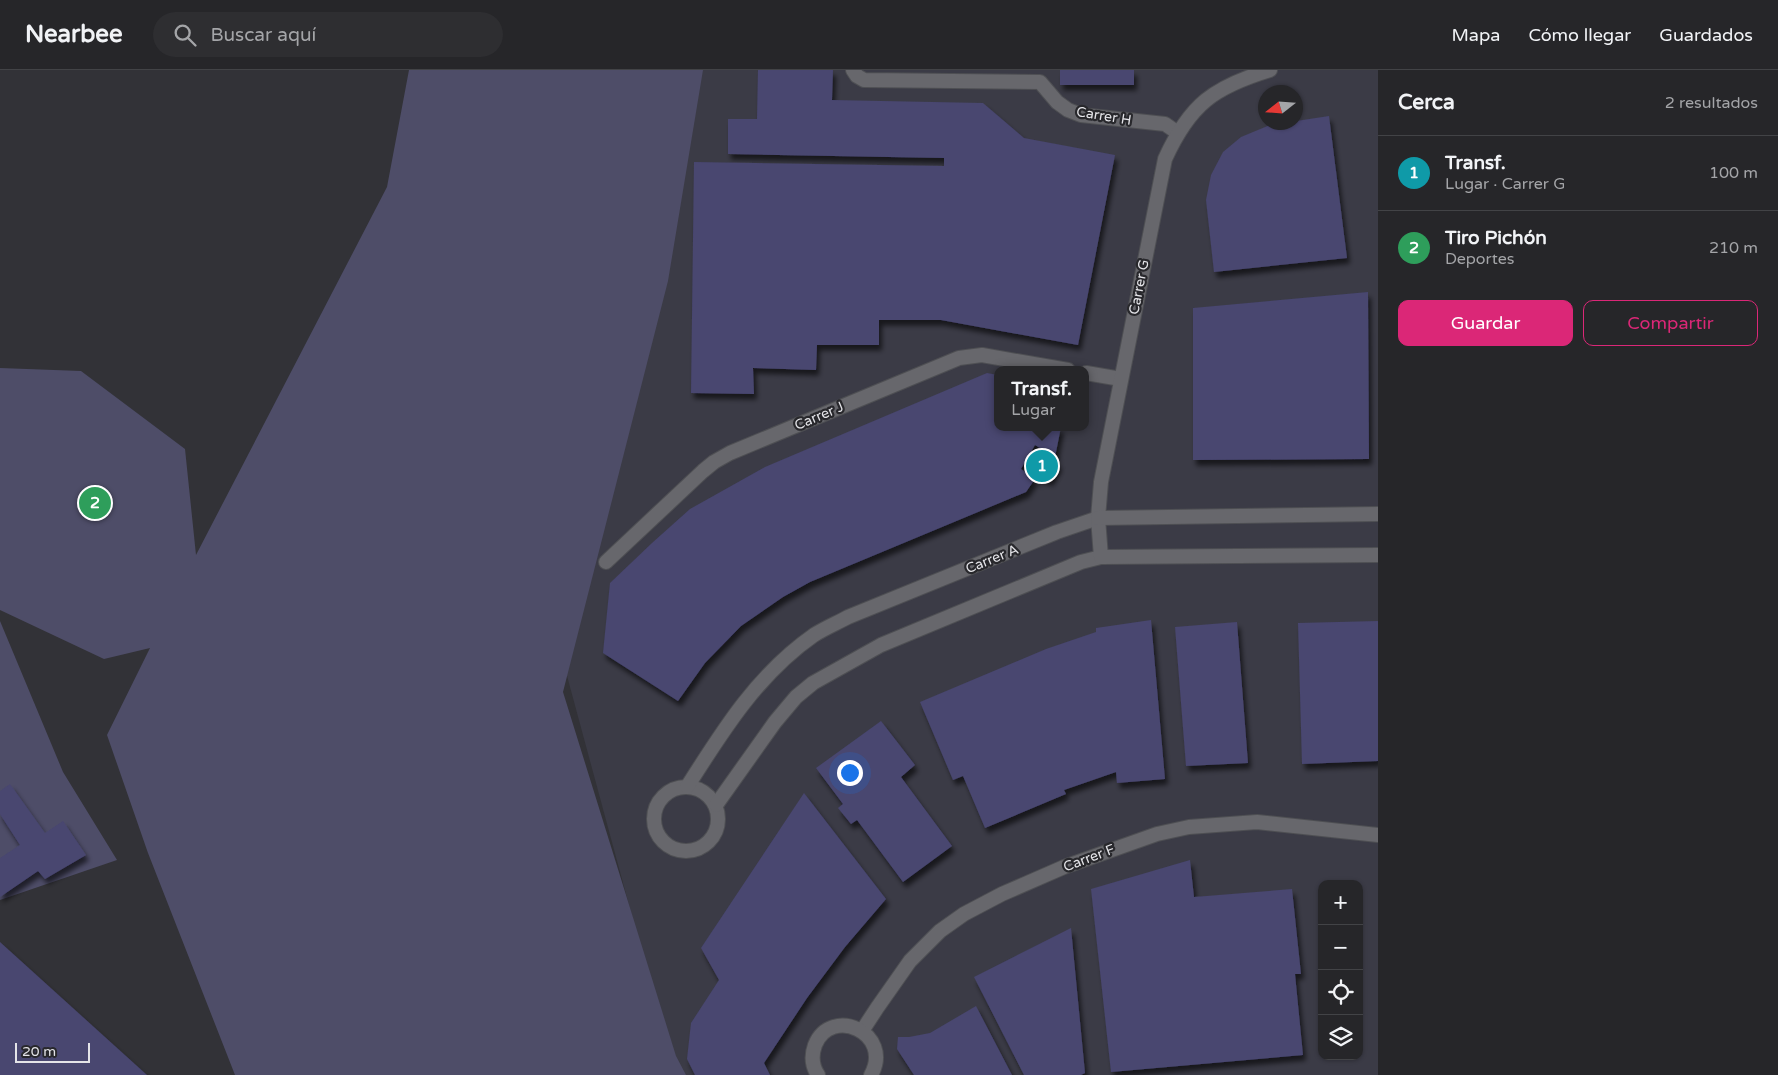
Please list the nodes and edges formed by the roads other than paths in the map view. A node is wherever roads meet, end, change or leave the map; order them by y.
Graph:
1 (853, 70) edge
2 (1270, 70) edge
3 (1040, 76) edge
4 (1178, 133) junction
5 (1045, 366) edge
6 (1089, 374) edge
7 (1121, 379) junction
8 (1378, 514) edge
9 (1098, 518) junction
10 (1378, 554) edge
11 (1101, 557) junction
12 (606, 562) dead end
13 (687, 787) junction
14 (716, 805) junction
15 (1378, 834) edge
16 (862, 1031) junction
17 (818, 1075) edge
18 (871, 1075) edge

1 - 3 street, Carrer H
2 - 4 street, Carrer G
3 - 4 street, Carrer H
4 - 7 street, Carrer G
5 - 12 street, Carrer J
6 - 7 street
7 - 9 street, Carrer G
8 - 9 street, Carrer A
9 - 11 street, Carrer G
9 - 13 street, Carrer A
10 - 11 street
11 - 14 street
13 - 14 street
13 - 14 street
15 - 16 street, Carrer F
16 - 17 street
16 - 18 street

